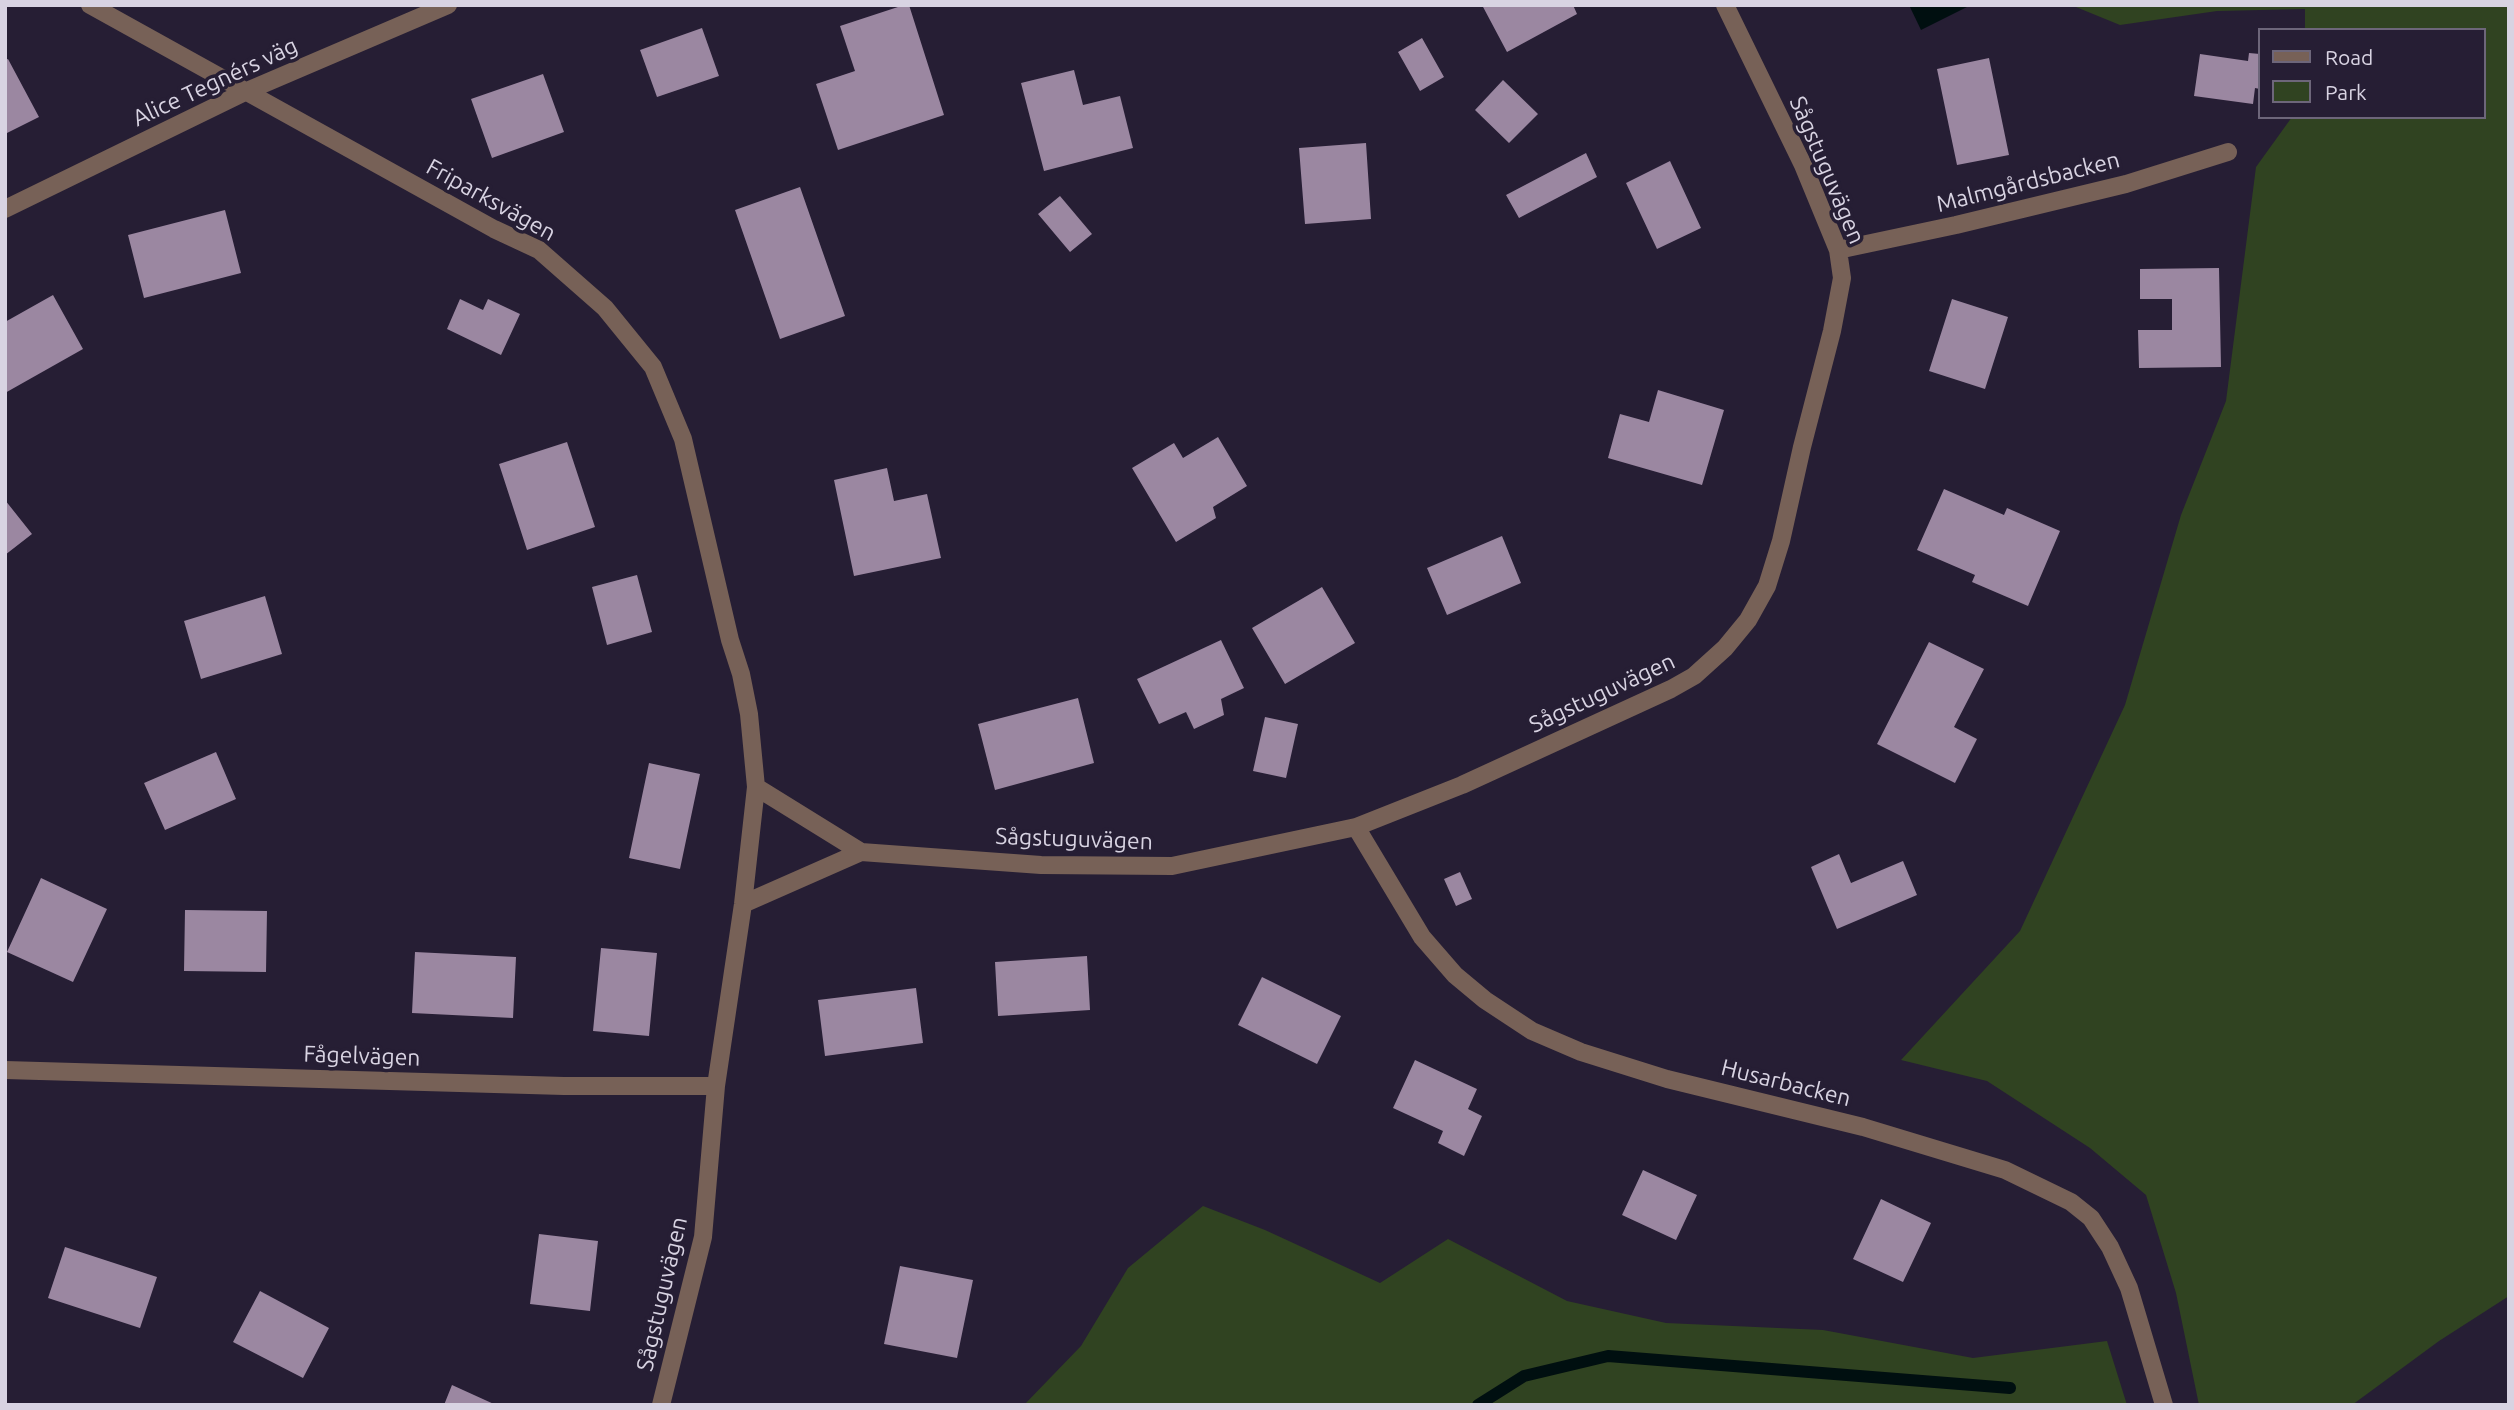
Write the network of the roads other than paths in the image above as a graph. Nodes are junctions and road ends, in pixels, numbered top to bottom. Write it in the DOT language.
graph roads {
  1 [pos="90,5"];
  2 [pos="448,5"];
  3 [pos="1725,5"];
  4 [pos="247,91"];
  5 [pos="2228,152"];
  6 [pos="5,209"];
  7 [pos="1838,250"];
  8 [pos="756,787"];
  9 [pos="1356,827"];
  10 [pos="861,852"];
  11 [pos="743,904"];
  12 [pos="5,1070"];
  13 [pos="716,1086"];
  14 [pos="661,1405"];
  15 [pos="2164,1405"];
  1 -- 4 [label="street, Friparksvägen"];
  2 -- 4 [label="street, Alice Tegnérs väg"];
  3 -- 7 [label="street, Sågstuguvägen"];
  4 -- 6 [label="street, Alice Tegnérs väg"];
  4 -- 8 [label="street, Friparksvägen"];
  5 -- 7 [label="street, Malmgårdsbacken"];
  7 -- 9 [label="street, Sågstuguvägen"];
  8 -- 10 [label="street, Sågstuguvägen"];
  8 -- 11 [label="street, Friparksvägen"];
  9 -- 10 [label="street, Sågstuguvägen"];
  9 -- 15 [label="street, Husarbacken"];
  10 -- 11 [label="street, Sågstuguvägen"];
  11 -- 13 [label="street, Sågstuguvägen"];
  12 -- 13 [label="street, Fågelvägen"];
  13 -- 14 [label="street, Sågstuguvägen"];
}
